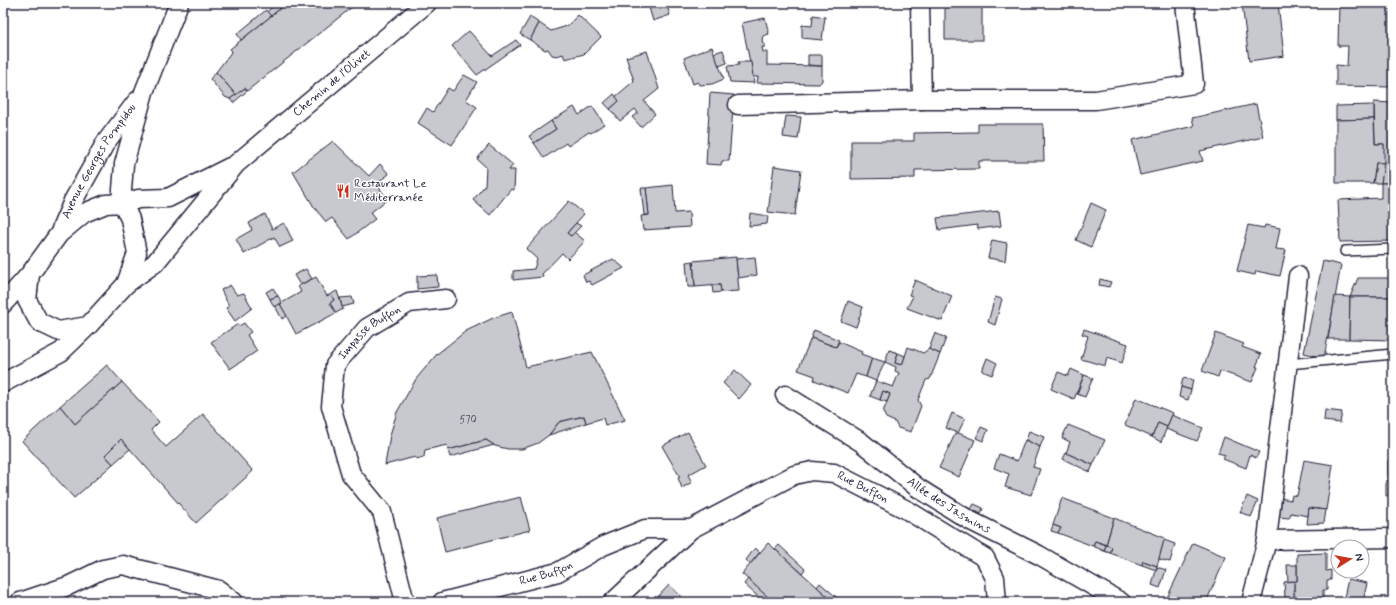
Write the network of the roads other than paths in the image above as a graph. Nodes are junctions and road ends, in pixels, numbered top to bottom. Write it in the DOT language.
graph roads {
  1 [pos="179,3"];
  2 [pos="427,3"];
  3 [pos="920,3"];
  4 [pos="1185,3"];
  5 [pos="144,92"];
  6 [pos="922,100"];
  7 [pos="738,105"];
  8 [pos="236,164"];
  9 [pos="122,204"];
  10 [pos="59,234"];
  11 [pos="1393,249"];
  12 [pos="1345,251"];
  13 [pos="30,274"];
  14 [pos="1298,276"];
  15 [pos="126,284"];
  16 [pos="446,299"];
  17 [pos="3,304"];
  18 [pos="88,326"];
  19 [pos="1393,354"];
  20 [pos="1288,364"];
  21 [pos="3,383"];
  22 [pos="786,395"];
  23 [pos="691,529"];
  24 [pos="1393,538"];
  25 [pos="1267,540"];
  26 [pos="20,602"];
  27 [pos="234,602"];
  28 [pos="405,602"];
  29 [pos="442,602"];
  30 [pos="613,602"];
  31 [pos="997,602"];
  32 [pos="1121,602"];
  33 [pos="1251,602"];
  1 -- 5 [label="street, Avenue Georges Pompidou"];
  2 -- 8 [label="street, Chemin de l'Olivet"];
  3 -- 6 [label="street"];
  4 -- 6 [label="street"];
  5 -- 9 [label="street, Avenue Georges Pompidou"];
  5 -- 10 [label="street, Avenue Georges Pompidou"];
  6 -- 7 [label="street"];
  8 -- 9 [label="street, Chemin de l'Olivet"];
  8 -- 15 [label="street, Chemin de l'Olivet"];
  9 -- 10 [label="street"];
  9 -- 15 [label="street"];
  10 -- 13 [label="street"];
  11 -- 12 [label="lane"];
  13 -- 17 [label="street"];
  13 -- 18 [label="street"];
  14 -- 20 [label="street"];
  15 -- 18 [label="street"];
  16 -- 28 [label="street, Impasse Buffon"];
  18 -- 21 [label="street"];
  19 -- 20 [label="lane"];
  20 -- 25 [label="street"];
  22 -- 32 [label="street, Allée des Jasmins"];
  23 -- 29 [label="street, Rue Buffon"];
  23 -- 30 [label="street, Rue Buffon"];
  23 -- 31 [label="street, Rue Buffon"];
  24 -- 25 [label="street"];
  25 -- 33 [label="street"];
  26 -- 27 [label="street"];
}
